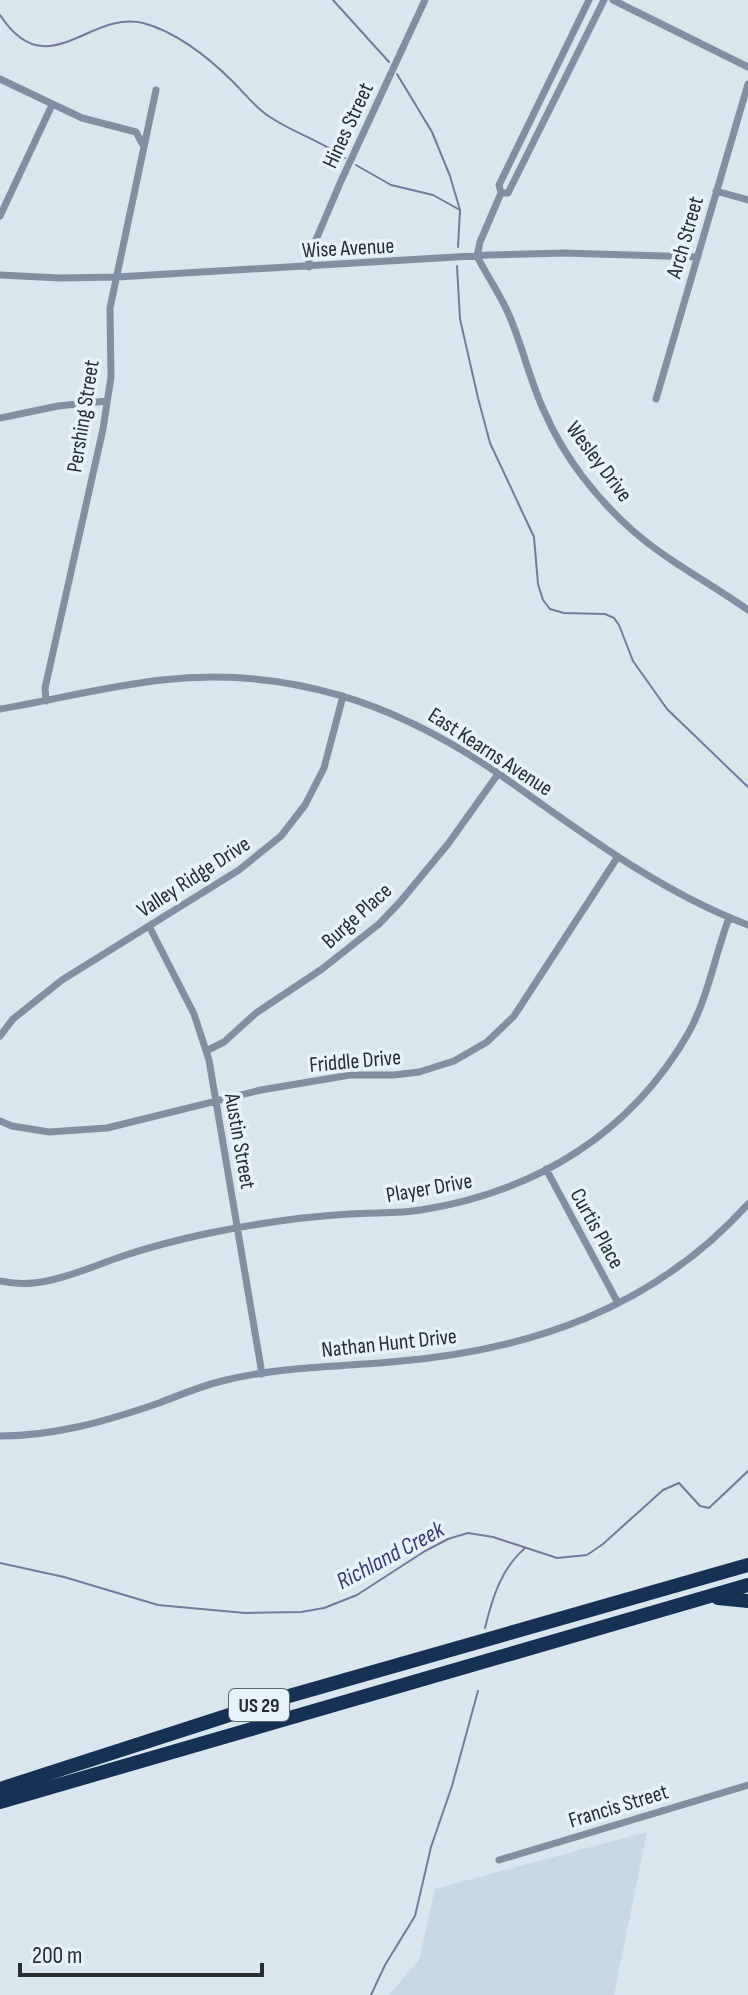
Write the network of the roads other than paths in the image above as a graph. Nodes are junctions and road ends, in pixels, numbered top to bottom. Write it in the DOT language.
graph roads {
  1 [pos="425,0"];
  2 [pos="589,0"];
  3 [pos="604,0"];
  4 [pos="613,0"];
  5 [pos="748,67"];
  6 [pos="0,79"];
  7 [pos="748,84"];
  8 [pos="156,90"];
  9 [pos="52,105"];
  10 [pos="143,146"];
  11 [pos="716,191"];
  12 [pos="501,193"];
  13 [pos="748,200"];
  14 [pos="0,216"];
  15 [pos="477,256"];
  16 [pos="698,257"];
  17 [pos="309,267"];
  18 [pos="0,275"];
  19 [pos="117,277"];
  20 [pos="656,399"];
  21 [pos="107,401"];
  22 [pos="0,418"];
  23 [pos="748,610"];
  24 [pos="343,696"];
  25 [pos="46,701"];
  26 [pos="0,709"];
  27 [pos="498,774"];
  28 [pos="617,858"];
  29 [pos="729,918"];
  30 [pos="748,925"];
  31 [pos="149,926"];
  32 [pos="0,1036"];
  33 [pos="206,1051"];
  34 [pos="216,1102"];
  35 [pos="0,1121"];
  36 [pos="546,1169"];
  37 [pos="748,1204"];
  38 [pos="238,1227"];
  39 [pos="0,1281"];
  40 [pos="618,1303"];
  41 [pos="262,1374"];
  42 [pos="0,1436"];
  43 [pos="748,1565"];
  44 [pos="748,1585"];
  45 [pos="701,1597"];
  46 [pos="748,1601"];
  47 [pos="748,1785"];
  48 [pos="0,1789"];
  49 [pos="0,1802"];
  50 [pos="499,1860"];
  1 -- 17 [label="street, Hines Street"];
  2 -- 12 [label="street"];
  3 -- 12 [label="street"];
  4 -- 5 [label="street"];
  6 -- 9 [label="street"];
  7 -- 11 [label="street, Arch Street"];
  8 -- 10 [label="street, Pershing Street"];
  9 -- 10 [label="street"];
  9 -- 14 [label="street"];
  10 -- 19 [label="street, Pershing Street"];
  11 -- 13 [label="street"];
  11 -- 16 [label="street, Arch Street"];
  12 -- 15 [label="street"];
  15 -- 16 [label="street, Wise Avenue"];
  15 -- 17 [label="street, Wise Avenue"];
  15 -- 23 [label="street, Wesley Drive"];
  16 -- 20 [label="street, Arch Street"];
  17 -- 19 [label="street, Wise Avenue"];
  18 -- 19 [label="street, Wise Avenue"];
  19 -- 21 [label="street, Pershing Street"];
  21 -- 22 [label="street"];
  21 -- 25 [label="street, Pershing Street"];
  24 -- 25 [label="street, East Kearns Avenue"];
  24 -- 27 [label="street, East Kearns Avenue"];
  24 -- 31 [label="street, Valley Ridge Drive"];
  25 -- 26 [label="street, East Kearns Avenue"];
  27 -- 28 [label="street, East Kearns Avenue"];
  27 -- 33 [label="street, Burge Place"];
  28 -- 29 [label="street, East Kearns Avenue"];
  28 -- 34 [label="street, Friddle Drive"];
  29 -- 30 [label="street, East Kearns Avenue"];
  29 -- 36 [label="street, Player Drive"];
  31 -- 32 [label="street, Valley Ridge Drive"];
  31 -- 33 [label="street, Austin Street"];
  33 -- 34 [label="street, Austin Street"];
  34 -- 35 [label="street, Friddle Drive"];
  34 -- 38 [label="street, Austin Street"];
  36 -- 38 [label="street, Player Drive"];
  36 -- 40 [label="street, Curtis Place"];
  37 -- 40 [label="street, Nathan Hunt Drive"];
  38 -- 39 [label="street, Player Drive"];
  38 -- 41 [label="street, Austin Street"];
  40 -- 41 [label="street, Nathan Hunt Drive"];
  41 -- 42 [label="street, Nathan Hunt Drive"];
  43 -- 48 [label="highway, US 29"];
  44 -- 45 [label="highway, US 29"];
  45 -- 46 [label="highway"];
  45 -- 49 [label="highway, US 29"];
  47 -- 50 [label="street, Francis Street"];
}
